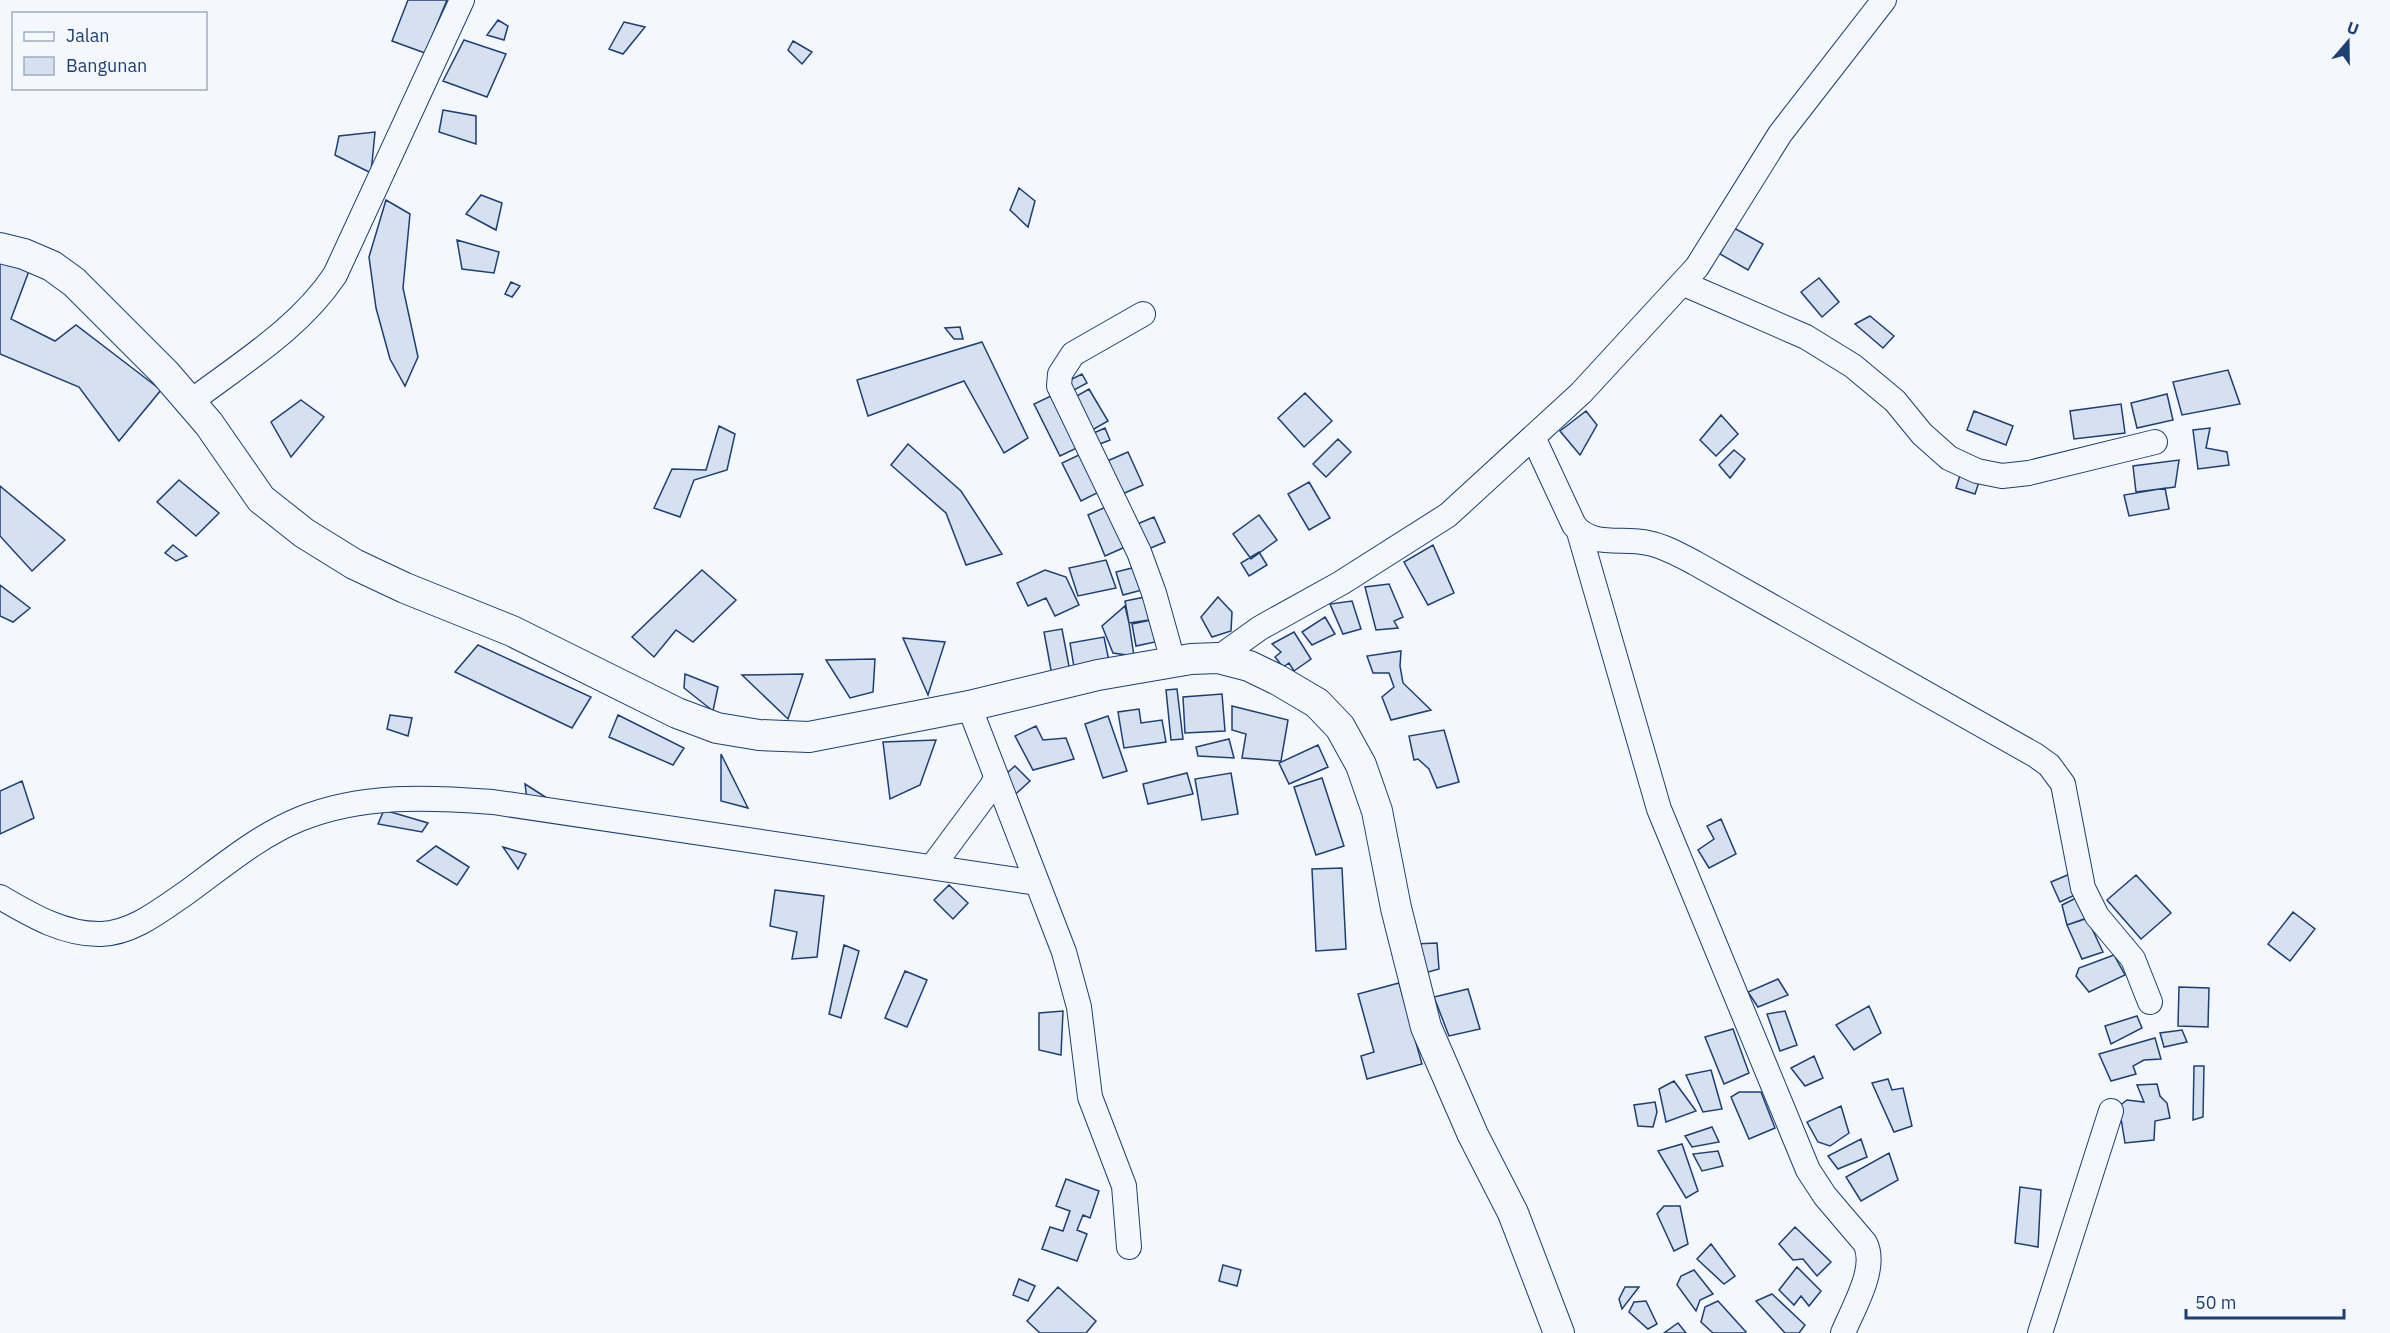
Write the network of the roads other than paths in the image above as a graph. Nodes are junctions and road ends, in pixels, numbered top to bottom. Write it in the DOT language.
graph roads {
  1 [pos="462,0"];
  2 [pos="1884,0"];
  3 [pos="0,248"];
  4 [pos="1682,282"];
  5 [pos="1143,314"];
  6 [pos="189,403"];
  7 [pos="1533,437"];
  8 [pos="2155,442"];
  9 [pos="1579,532"];
  10 [pos="1218,658"];
  11 [pos="1173,661"];
  12 [pos="969,706"];
  13 [pos="996,777"];
  14 [pos="932,867"];
  15 [pos="1037,883"];
  16 [pos="0,897"];
  17 [pos="2150,1002"];
  18 [pos="2111,1111"];
  19 [pos="1129,1247"];
  20 [pos="1559,1333"];
  21 [pos="1843,1333"];
  22 [pos="2040,1333"];
  1 -- 6 [label="street"];
  2 -- 4 [label="street"];
  3 -- 6 [label="main road"];
  4 -- 7 [label="street"];
  4 -- 8 [label="street"];
  5 -- 11 [label="street"];
  6 -- 12 [label="main road"];
  7 -- 9 [label="street"];
  7 -- 10 [label="street"];
  9 -- 17 [label="street"];
  9 -- 21 [label="street"];
  10 -- 11 [label="main road"];
  10 -- 20 [label="main road"];
  11 -- 12 [label="main road"];
  12 -- 13 [label="street"];
  13 -- 14 [label="street"];
  13 -- 15 [label="street"];
  14 -- 15 [label="street"];
  14 -- 16 [label="street"];
  15 -- 19 [label="street"];
  18 -- 22 [label="street"];
}
